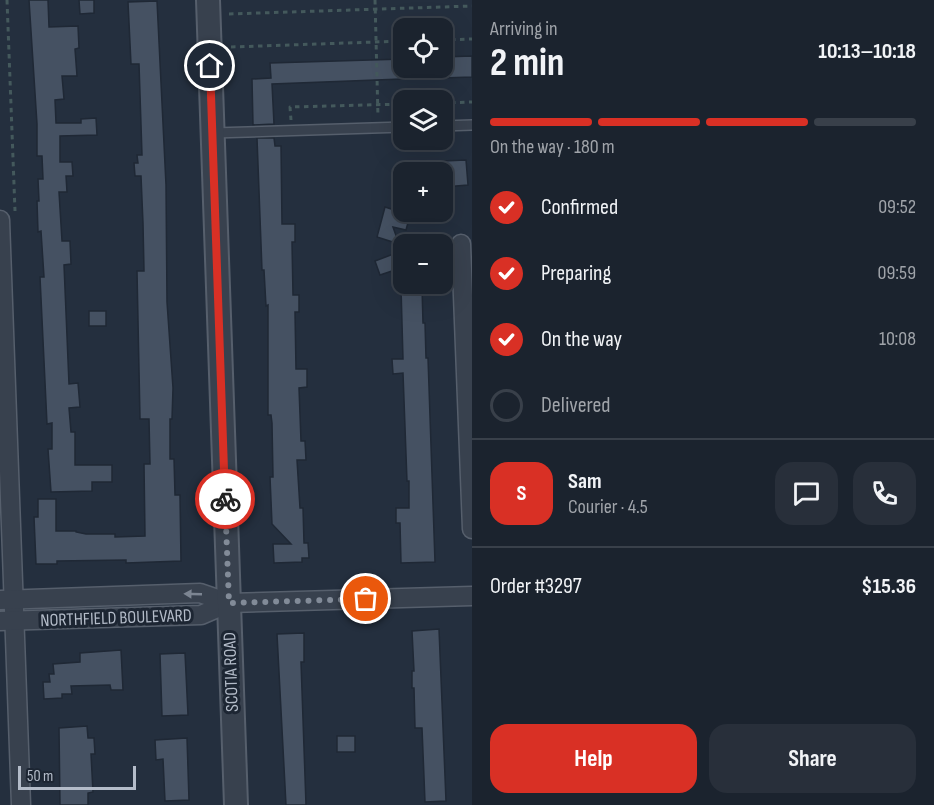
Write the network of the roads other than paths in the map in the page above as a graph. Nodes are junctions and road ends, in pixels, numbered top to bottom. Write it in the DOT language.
graph roads {
  1 [pos="208,0"];
  2 [pos="472,125"];
  3 [pos="453,126"];
  4 [pos="393,127"];
  5 [pos="213,133"];
  6 [pos="0,220"];
  7 [pos="461,244"];
  8 [pos="472,529"];
  9 [pos="472,596"];
  10 [pos="7,600"];
  11 [pos="229,603"];
  12 [pos="7,621"];
  13 [pos="21,805"];
  14 [pos="236,805"];
  1 -- 5 [label="street, SCOTIA ROAD"];
  2 -- 3 [label="lane"];
  4 -- 5 [label="lane"];
  5 -- 11 [label="street, SCOTIA ROAD"];
  6 -- 10 [label="street"];
  7 -- 8 [label="street"];
  9 -- 11 [label="street, NORTHFIELD BOULEVARD"];
  11 -- 10 [label="street, NORTHFIELD BOULEVARD, one-way"];
  10 -- 12 [label="street"];
  11 -- 12 [label="street, NORTHFIELD BOULEVARD"];
  11 -- 14 [label="street, SCOTIA ROAD"];
  12 -- 13 [label="street"];
}
